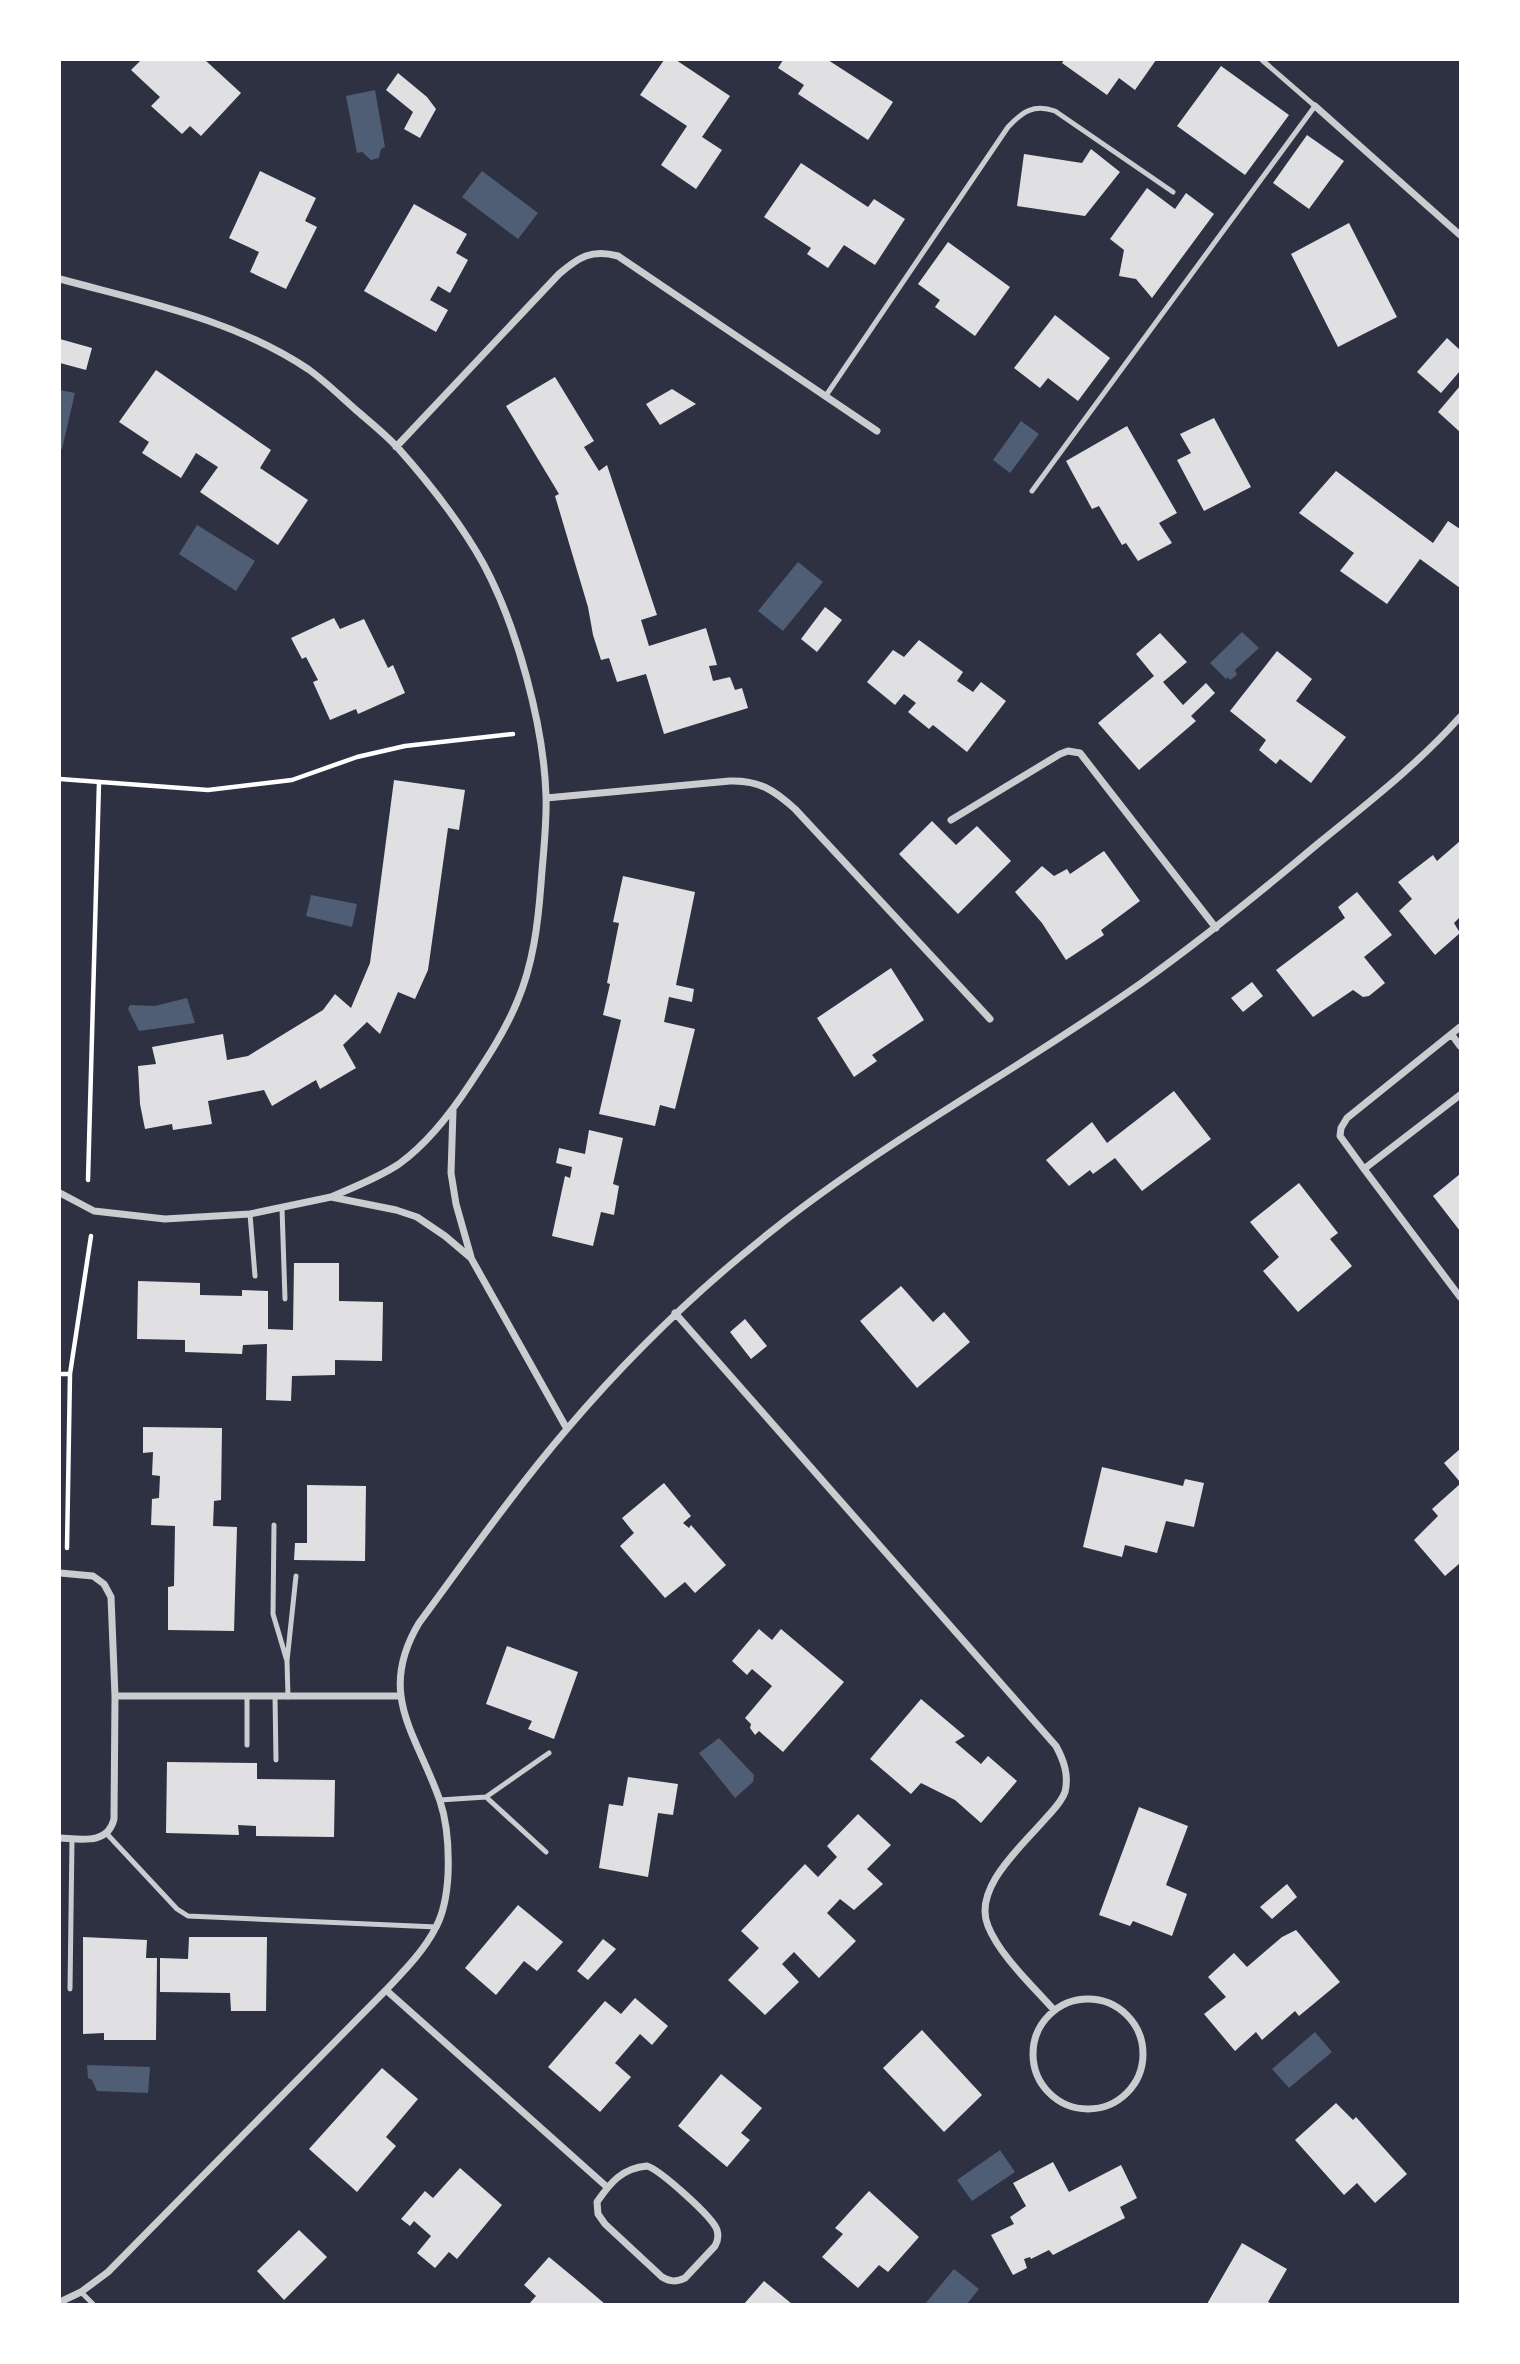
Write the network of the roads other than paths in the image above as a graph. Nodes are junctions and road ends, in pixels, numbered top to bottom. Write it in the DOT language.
graph roads {
  1 [pos="1262,60"];
  2 [pos="1315,106"];
  3 [pos="1173,192"];
  4 [pos="1461,235"];
  5 [pos="60,279"];
  6 [pos="825,397"];
  7 [pos="877,431"];
  8 [pos="396,447"];
  9 [pos="1032,491"];
  10 [pos="1461,717"];
  11 [pos="546,798"];
  12 [pos="951,820"];
  13 [pos="1216,928"];
  14 [pos="990,1019"];
  15 [pos="1461,1027"];
  16 [pos="1452,1035"];
  17 [pos="1461,1045"];
  18 [pos="1461,1095"];
  19 [pos="453,1110"];
  20 [pos="1364,1169"];
  21 [pos="60,1193"];
  22 [pos="331,1197"];
  23 [pos="282,1208"];
  24 [pos="250,1214"];
  25 [pos="471,1258"];
  26 [pos="255,1276"];
  27 [pos="1461,1297"];
  28 [pos="285,1299"];
  29 [pos="676,1313"];
  30 [pos="567,1429"];
  31 [pos="274,1525"];
  32 [pos="63,1572"];
  33 [pos="296,1576"];
  34 [pos="287,1661"];
  35 [pos="115,1696"];
  36 [pos="275,1696"];
  37 [pos="401,1696"];
  38 [pos="247,1697"];
  39 [pos="288,1697"];
  40 [pos="247,1745"];
  41 [pos="549,1754"];
  42 [pos="276,1760"];
  43 [pos="486,1797"];
  44 [pos="440,1800"];
  45 [pos="107,1834"];
  46 [pos="60,1838"];
  47 [pos="72,1839"];
  48 [pos="546,1852"];
  49 [pos="437,1927"];
  50 [pos="70,1989"];
  51 [pos="386,1990"];
  52 [pos="1054,2010"];
  53 [pos="607,2187"];
  54 [pos="81,2292"];
  55 [pos="60,2302"];
  56 [pos="93,2305"];
  1 -- 2 [label="lane"];
  2 -- 4 [label="street"];
  2 -- 9 [label="lane"];
  3 -- 6 [label="lane"];
  5 -- 8 [label="street"];
  6 -- 7 [label="street"];
  6 -- 8 [label="street"];
  8 -- 11 [label="street"];
  10 -- 13 [label="street"];
  11 -- 14 [label="street"];
  11 -- 19 [label="street"];
  12 -- 13 [label="street"];
  13 -- 29 [label="street"];
  15 -- 16 [label="street"];
  16 -- 17 [label="street"];
  16 -- 20 [label="street"];
  18 -- 20 [label="street"];
  19 -- 22 [label="street"];
  19 -- 25 [label="street"];
  20 -- 27 [label="street"];
  21 -- 24 [label="street"];
  22 -- 23 [label="street"];
  22 -- 25 [label="street"];
  23 -- 24 [label="street"];
  23 -- 28 [label="lane"];
  24 -- 26 [label="lane"];
  25 -- 30 [label="street"];
  29 -- 30 [label="street"];
  29 -- 52 [label="street"];
  30 -- 37 [label="street"];
  31 -- 34 [label="lane"];
  32 -- 35 [label="street"];
  33 -- 34 [label="lane"];
  34 -- 39 [label="lane"];
  35 -- 38 [label="street"];
  35 -- 45 [label="street"];
  36 -- 38 [label="street"];
  36 -- 39 [label="street"];
  36 -- 42 [label="lane"];
  37 -- 39 [label="street"];
  37 -- 44 [label="street"];
  38 -- 40 [label="lane"];
  41 -- 43 [label="lane"];
  43 -- 44 [label="lane"];
  43 -- 48 [label="lane"];
  44 -- 49 [label="street"];
  45 -- 47 [label="street"];
  45 -- 49 [label="lane"];
  46 -- 47 [label="street"];
  47 -- 50 [label="lane"];
  49 -- 51 [label="street"];
  51 -- 53 [label="street"];
  51 -- 54 [label="street"];
  52 -- 52 [label="street"];
  53 -- 53 [label="street"];
  54 -- 55 [label="street"];
  54 -- 56 [label="lane"];
}
